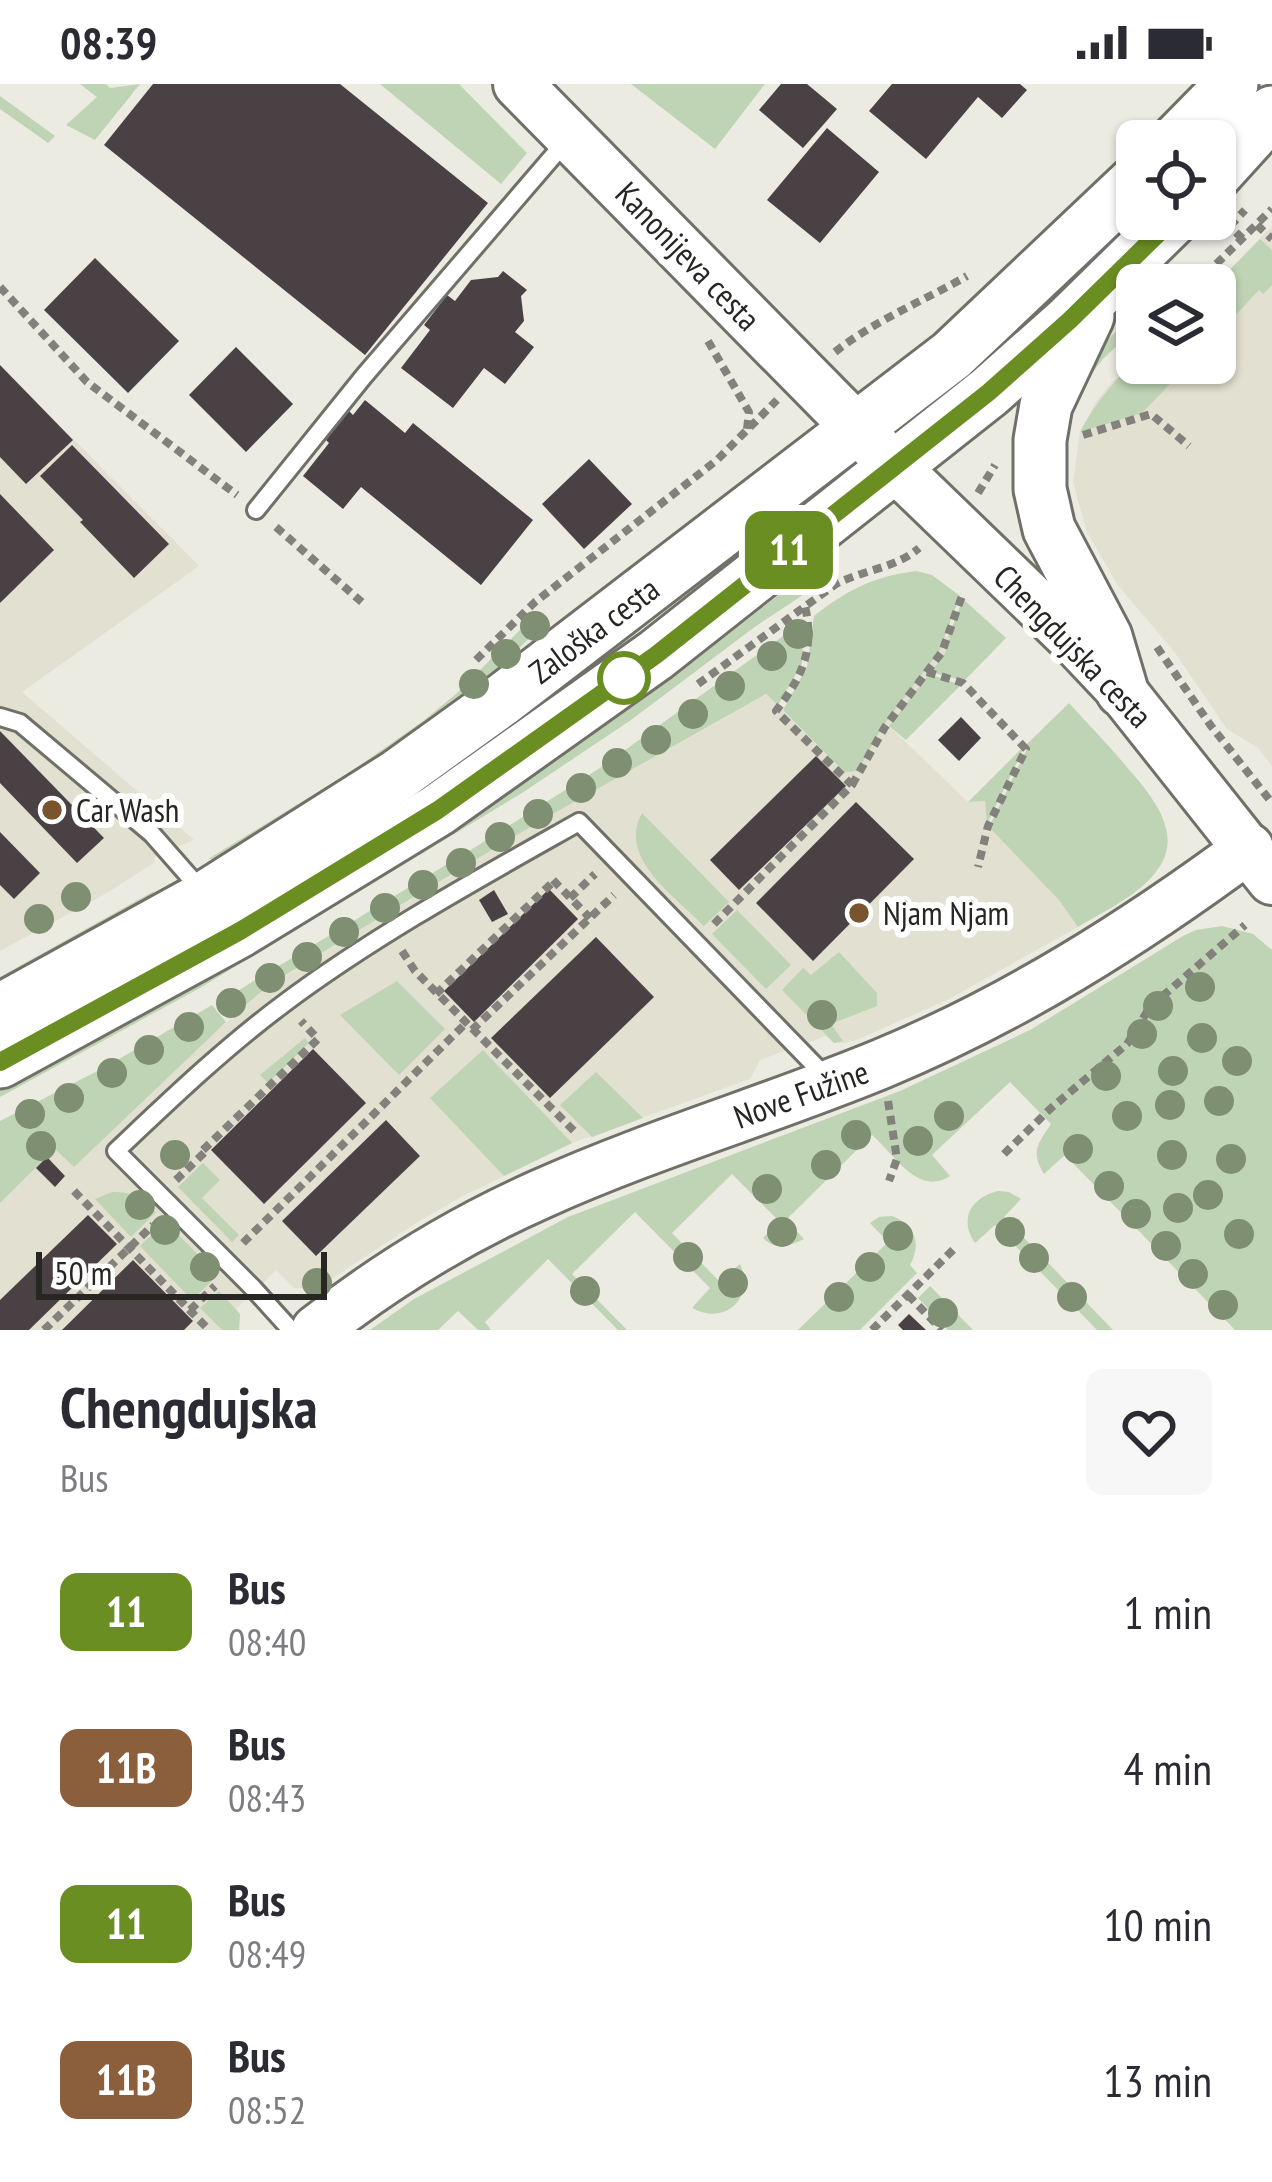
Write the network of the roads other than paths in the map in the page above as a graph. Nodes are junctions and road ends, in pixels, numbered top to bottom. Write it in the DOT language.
graph roads {
  1 [pos="518,84"];
  2 [pos="1232,84"];
  3 [pos="1272,112"];
  4 [pos="1197,120"];
  5 [pos="571,136"];
  6 [pos="1236,172"];
  7 [pos="1116,200"];
  8 [pos="1152,240"];
  9 [pos="1100,291"];
  10 [pos="856,428"];
  11 [pos="895,467"];
  12 [pos="256,509"];
  13 [pos="1122,691"];
  14 [pos="0,717"];
  15 [pos="1260,855"];
  16 [pos="207,896"];
  17 [pos="0,1010"];
  18 [pos="0,1062"];
  19 [pos="832,1083"];
  20 [pos="291,1330"];
  21 [pos="316,1330"];
  1 -- 5 [label="street, Kanonijeva cesta"];
  2 -- 4 [label="main road"];
  3 -- 6 [label="main road"];
  5 -- 10 [label="street, Kanonijeva cesta"];
  5 -- 12 [label="lane"];
  7 -- 10 [label="main road, Zaloška cesta"];
  8 -- 9 [label="main road, Zaloška cesta"];
  9 -- 11 [label="main road, Zaloška cesta"];
  9 -- 13 [label="main road"];
  10 -- 11 [label="street, Chengdujska cesta"];
  10 -- 16 [label="main road, Zaloška cesta"];
  11 -- 13 [label="street, Chengdujska cesta"];
  11 -- 18 [label="main road, Zaloška cesta"];
  13 -- 15 [label="street, Chengdujska cesta"];
  14 -- 16 [label="lane"];
  15 -- 19 [label="street, Nove Fužine"];
  16 -- 17 [label="main road, Zaloška cesta"];
  19 -- 20 [label="lane"];
  19 -- 21 [label="street, Nove Fužine"];
}
